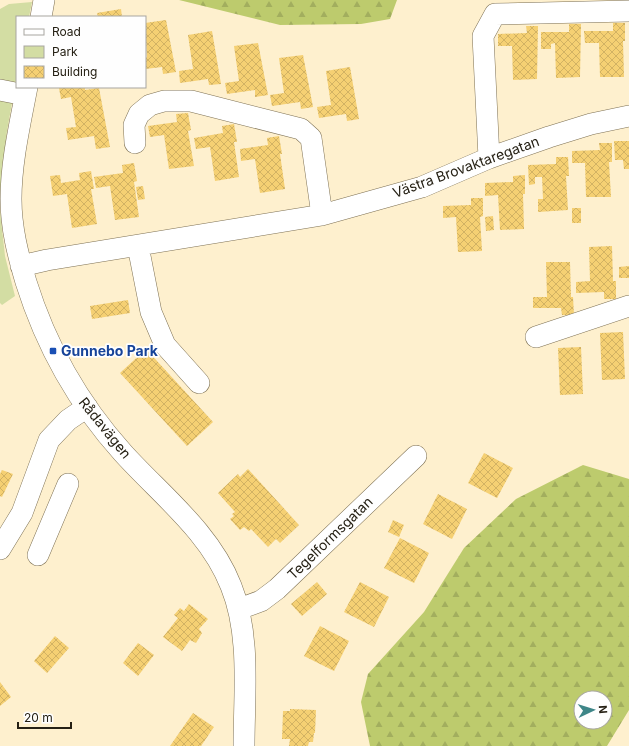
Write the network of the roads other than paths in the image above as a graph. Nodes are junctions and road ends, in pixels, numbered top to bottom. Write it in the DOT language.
graph roads {
  1 [pos="44,0"];
  2 [pos="629,11"];
  3 [pos="41,16"];
  4 [pos="0,90"];
  5 [pos="26,91"];
  6 [pos="629,116"];
  7 [pos="135,143"];
  8 [pos="489,158"];
  9 [pos="322,215"];
  10 [pos="138,246"];
  11 [pos="21,266"];
  12 [pos="629,306"];
  13 [pos="536,337"];
  14 [pos="199,383"];
  15 [pos="87,407"];
  16 [pos="416,456"];
  17 [pos="68,484"];
  18 [pos="27,502"];
  19 [pos="55,514"];
  20 [pos="0,549"];
  21 [pos="38,555"];
  22 [pos="239,610"];
  23 [pos="244,746"];
  1 -- 3 [label="street"];
  2 -- 8 [label="street"];
  4 -- 5 [label="street"];
  5 -- 11 [label="street, Rådavägen"];
  6 -- 8 [label="street, Västra Brovaktaregatan"];
  7 -- 9 [label="street"];
  8 -- 9 [label="street, Västra Brovaktaregatan"];
  9 -- 10 [label="street, Västra Brovaktaregatan"];
  10 -- 11 [label="street, Västra Brovaktaregatan"];
  10 -- 14 [label="street"];
  11 -- 15 [label="street, Rådavägen"];
  12 -- 13 [label="street"];
  15 -- 18 [label="street"];
  15 -- 22 [label="street, Rådavägen"];
  16 -- 22 [label="street, Tegelformsgatan"];
  17 -- 19 [label="street"];
  18 -- 19 [label="street"];
  18 -- 20 [label="street"];
  19 -- 21 [label="street"];
  22 -- 23 [label="street, Rådavägen"];
}
